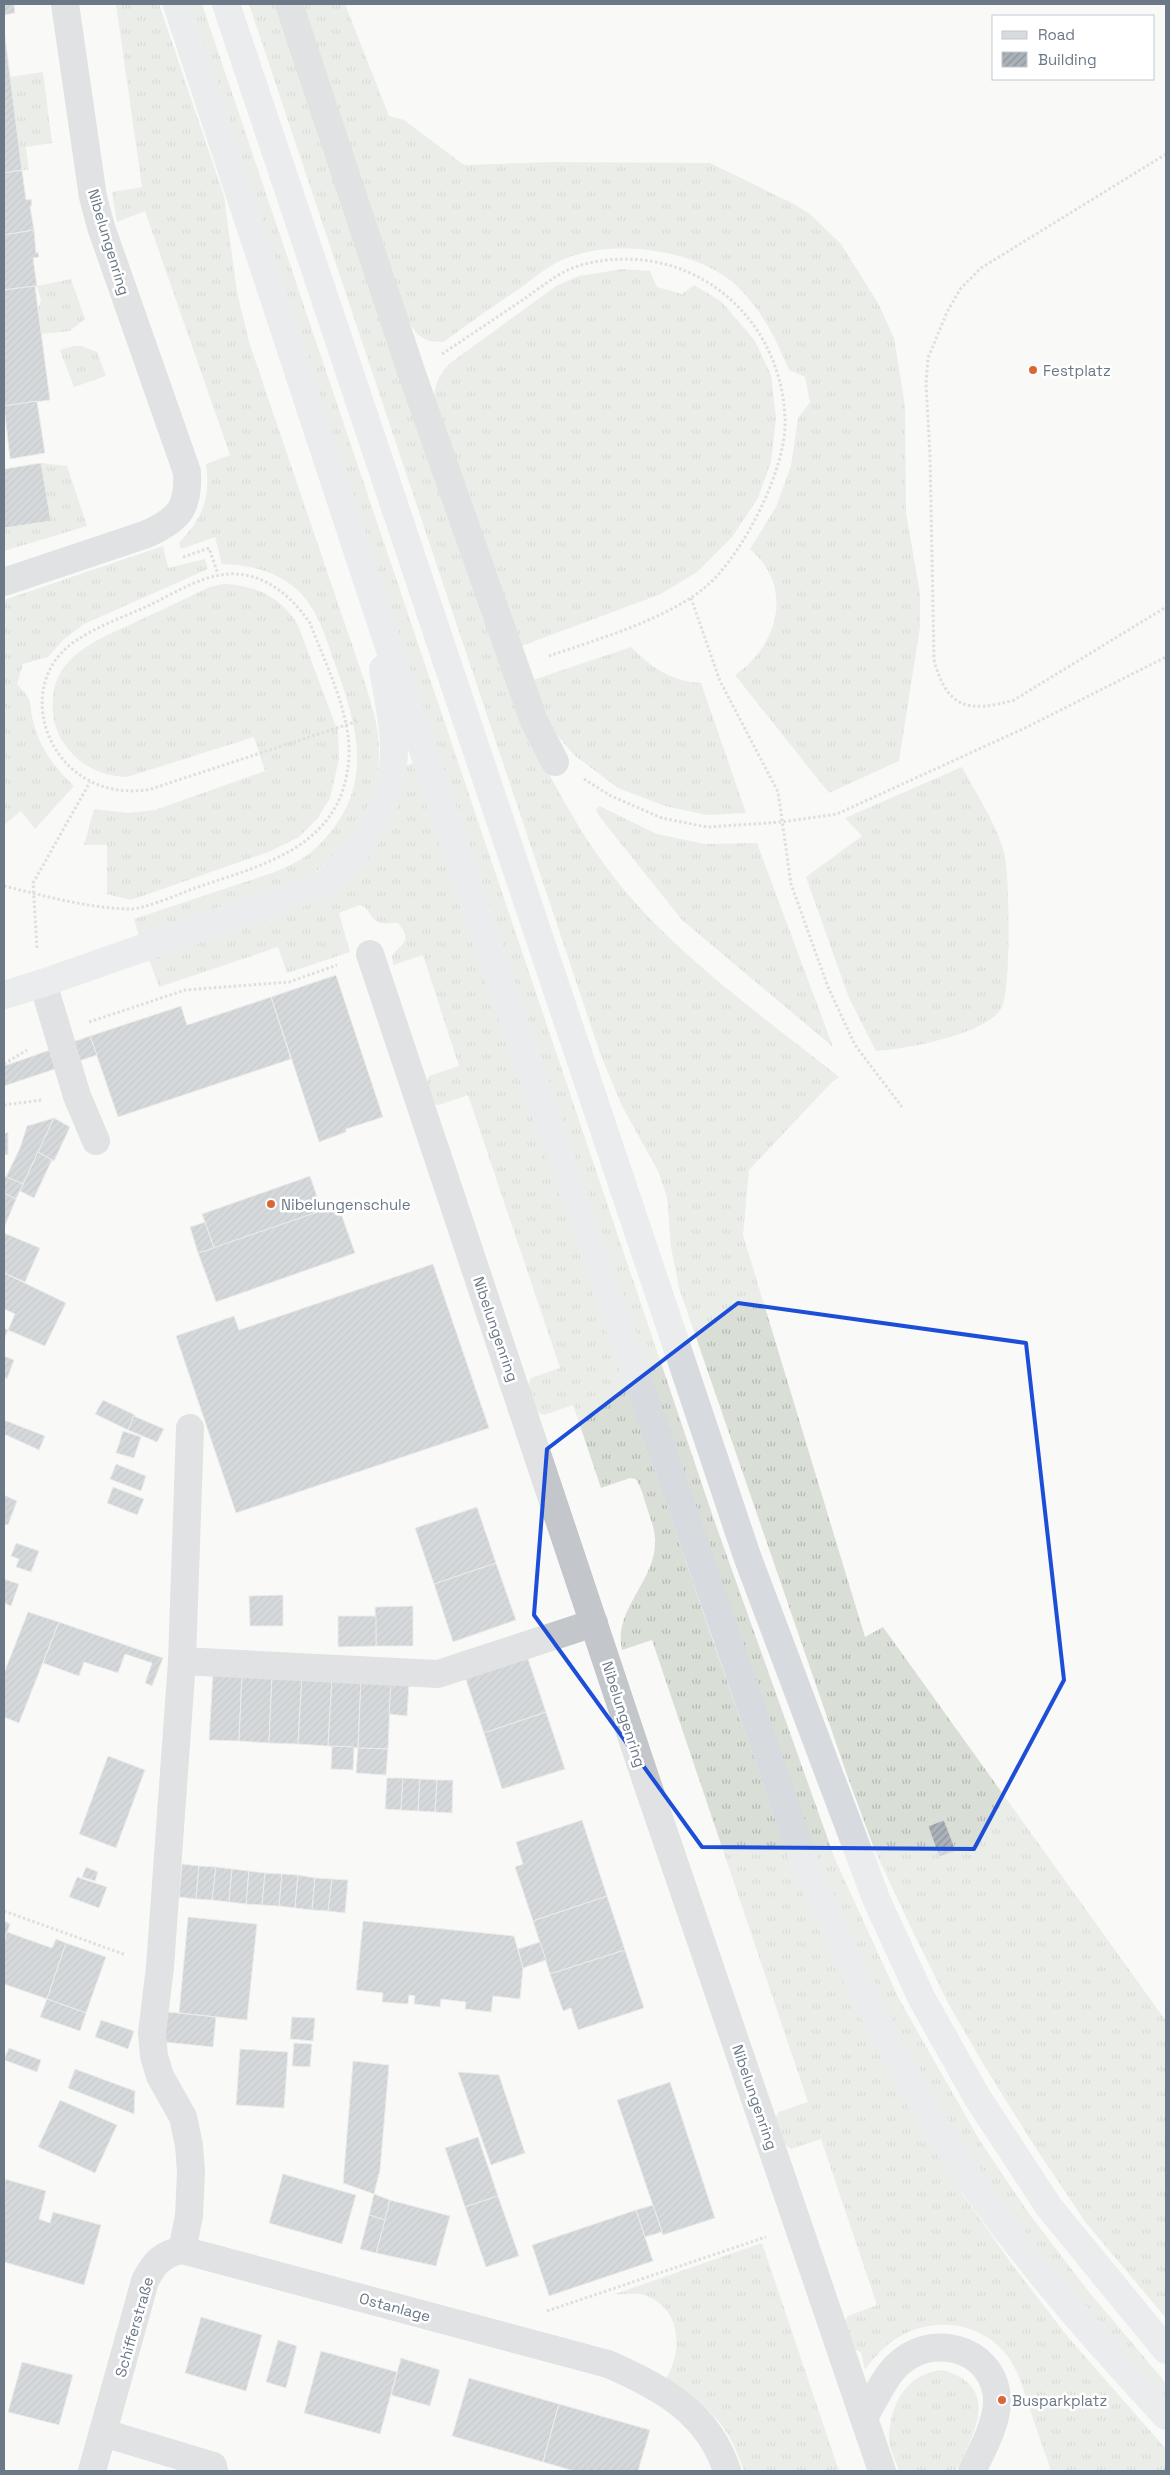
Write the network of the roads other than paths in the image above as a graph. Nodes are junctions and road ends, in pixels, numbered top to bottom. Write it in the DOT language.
graph roads {
  1 [pos="65,4"];
  2 [pos="177,4"];
  3 [pos="226,4"];
  4 [pos="289,4"];
  5 [pos="4,582"];
  6 [pos="375,603"];
  7 [pos="555,762"];
  8 [pos="370,954"];
  9 [pos="43,983"];
  10 [pos="4,995"];
  11 [pos="96,1141"];
  12 [pos="190,1428"];
  13 [pos="594,1624"];
  14 [pos="182,1661"];
  15 [pos="182,2250"];
  16 [pos="1166,2350"];
  17 [pos="1166,2416"];
  18 [pos="864,2417"];
  19 [pos="104,2433"];
  20 [pos="92,2471"];
  21 [pos="214,2471"];
  22 [pos="727,2471"];
  23 [pos="882,2471"];
  24 [pos="972,2471"];
  1 -- 5 [label="street, Nibelungenring"];
  2 -- 6 [label="main road"];
  3 -- 16 [label="main road"];
  4 -- 7 [label="street"];
  6 -- 9 [label="main road"];
  6 -- 17 [label="main road"];
  8 -- 13 [label="street, Nibelungenring"];
  9 -- 10 [label="main road"];
  9 -- 11 [label="street"];
  12 -- 14 [label="street"];
  13 -- 14 [label="street"];
  13 -- 18 [label="street, Nibelungenring"];
  14 -- 15 [label="street"];
  15 -- 19 [label="street, Schifferstraße"];
  15 -- 22 [label="street, Ostanlage"];
  18 -- 23 [label="street, Nibelungenring"];
  18 -- 24 [label="street"];
  19 -- 20 [label="street, Schifferstraße"];
  19 -- 21 [label="street"];
}
